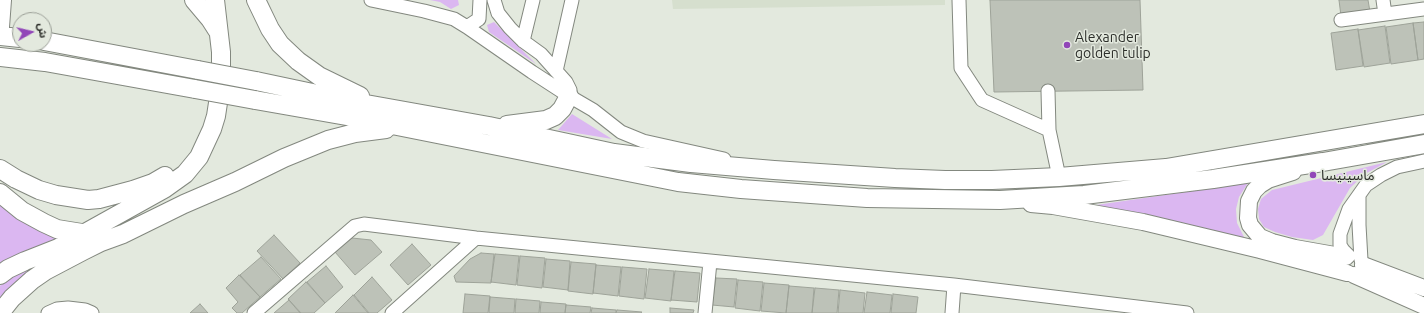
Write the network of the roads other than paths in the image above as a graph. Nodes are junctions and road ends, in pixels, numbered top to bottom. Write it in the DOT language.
graph roads {
  1 [pos="2,0"];
  2 [pos="194,0"];
  3 [pos="214,0"];
  4 [pos="256,0"];
  5 [pos="371,0"];
  6 [pos="480,0"];
  7 [pos="494,0"];
  8 [pos="533,0"];
  9 [pos="572,0"];
  10 [pos="959,0"];
  11 [pos="1383,0"];
  12 [pos="1424,9"];
  13 [pos="1385,14"];
  14 [pos="1341,20"];
  15 [pos="0,27"];
  16 [pos="467,27"];
  17 [pos="218,32"];
  18 [pos="0,36"];
  19 [pos="12,37"];
  20 [pos="523,41"];
  21 [pos="52,43"];
  22 [pos="0,57"];
  23 [pos="556,71"];
  24 [pos="1048,91"];
  25 [pos="569,96"];
  26 [pos="384,107"];
  27 [pos="1424,124"];
  28 [pos="489,126"];
  29 [pos="415,130"];
  30 [pos="1049,130"];
  31 [pos="206,141"];
  32 [pos="1424,144"];
  33 [pos="1424,161"];
  34 [pos="1323,162"];
  35 [pos="0,169"];
  36 [pos="774,170"];
  37 [pos="1059,177"];
  38 [pos="0,193"];
  39 [pos="1359,196"];
  40 [pos="1000,200"];
  41 [pos="83,234"];
  42 [pos="123,234"];
  43 [pos="476,238"];
  44 [pos="710,262"];
  45 [pos="1353,264"];
  46 [pos="0,276"];
  47 [pos="954,285"];
  48 [pos="1424,288"];
  49 [pos="1424,306"];
  50 [pos="0,313"];
  51 [pos="48,313"];
  52 [pos="92,313"];
  53 [pos="254,313"];
  54 [pos="392,313"];
  55 [pos="705,313"];
  56 [pos="952,313"];
  57 [pos="1187,313"];
  1 -- 15 [label="highway"];
  2 -- 17 [label="highway"];
  3 -- 17 [label="highway"];
  4 -- 26 [label="highway"];
  5 -- 16 [label="street"];
  6 -- 16 [label="street"];
  7 -- 20 [label="street"];
  8 -- 20 [label="street"];
  9 -- 23 [label="street"];
  10 -- 30 [label="street"];
  11 -- 13 [label="street"];
  12 -- 13 [label="street"];
  13 -- 14 [label="street"];
  16 -- 25 [label="street"];
  17 -- 31 [label="highway"];
  18 -- 19 [label="highway"];
  20 -- 23 [label="street"];
  21 -- 26 [label="highway, bridge"];
  22 -- 29 [label="highway, bridge"];
  23 -- 25 [label="street"];
  24 -- 30 [label="street"];
  25 -- 28 [label="highway"];
  25 -- 36 [label="street"];
  26 -- 28 [label="highway"];
  27 -- 37 [label="highway"];
  28 -- 36 [label="highway"];
  29 -- 40 [label="highway"];
  29 -- 42 [label="highway"];
  30 -- 37 [label="street"];
  31 -- 35 [label="highway"];
  31 -- 41 [label="highway"];
  32 -- 34 [label="highway"];
  33 -- 39 [label="street"];
  34 -- 40 [label="highway"];
  34 -- 45 [label="main road"];
  36 -- 37 [label="highway"];
  38 -- 41 [label="highway"];
  39 -- 45 [label="street"];
  39 -- 45 [label="street"];
  40 -- 45 [label="main road"];
  41 -- 42 [label="highway"];
  41 -- 46 [label="highway"];
  42 -- 50 [label="highway"];
  43 -- 44 [label="street"];
  43 -- 53 [label="street"];
  43 -- 54 [label="street"];
  44 -- 47 [label="street"];
  44 -- 55 [label="street"];
  45 -- 48 [label="main road"];
  45 -- 49 [label="main road"];
  47 -- 56 [label="street"];
  47 -- 57 [label="street"];
  51 -- 52 [label="street"];
}
